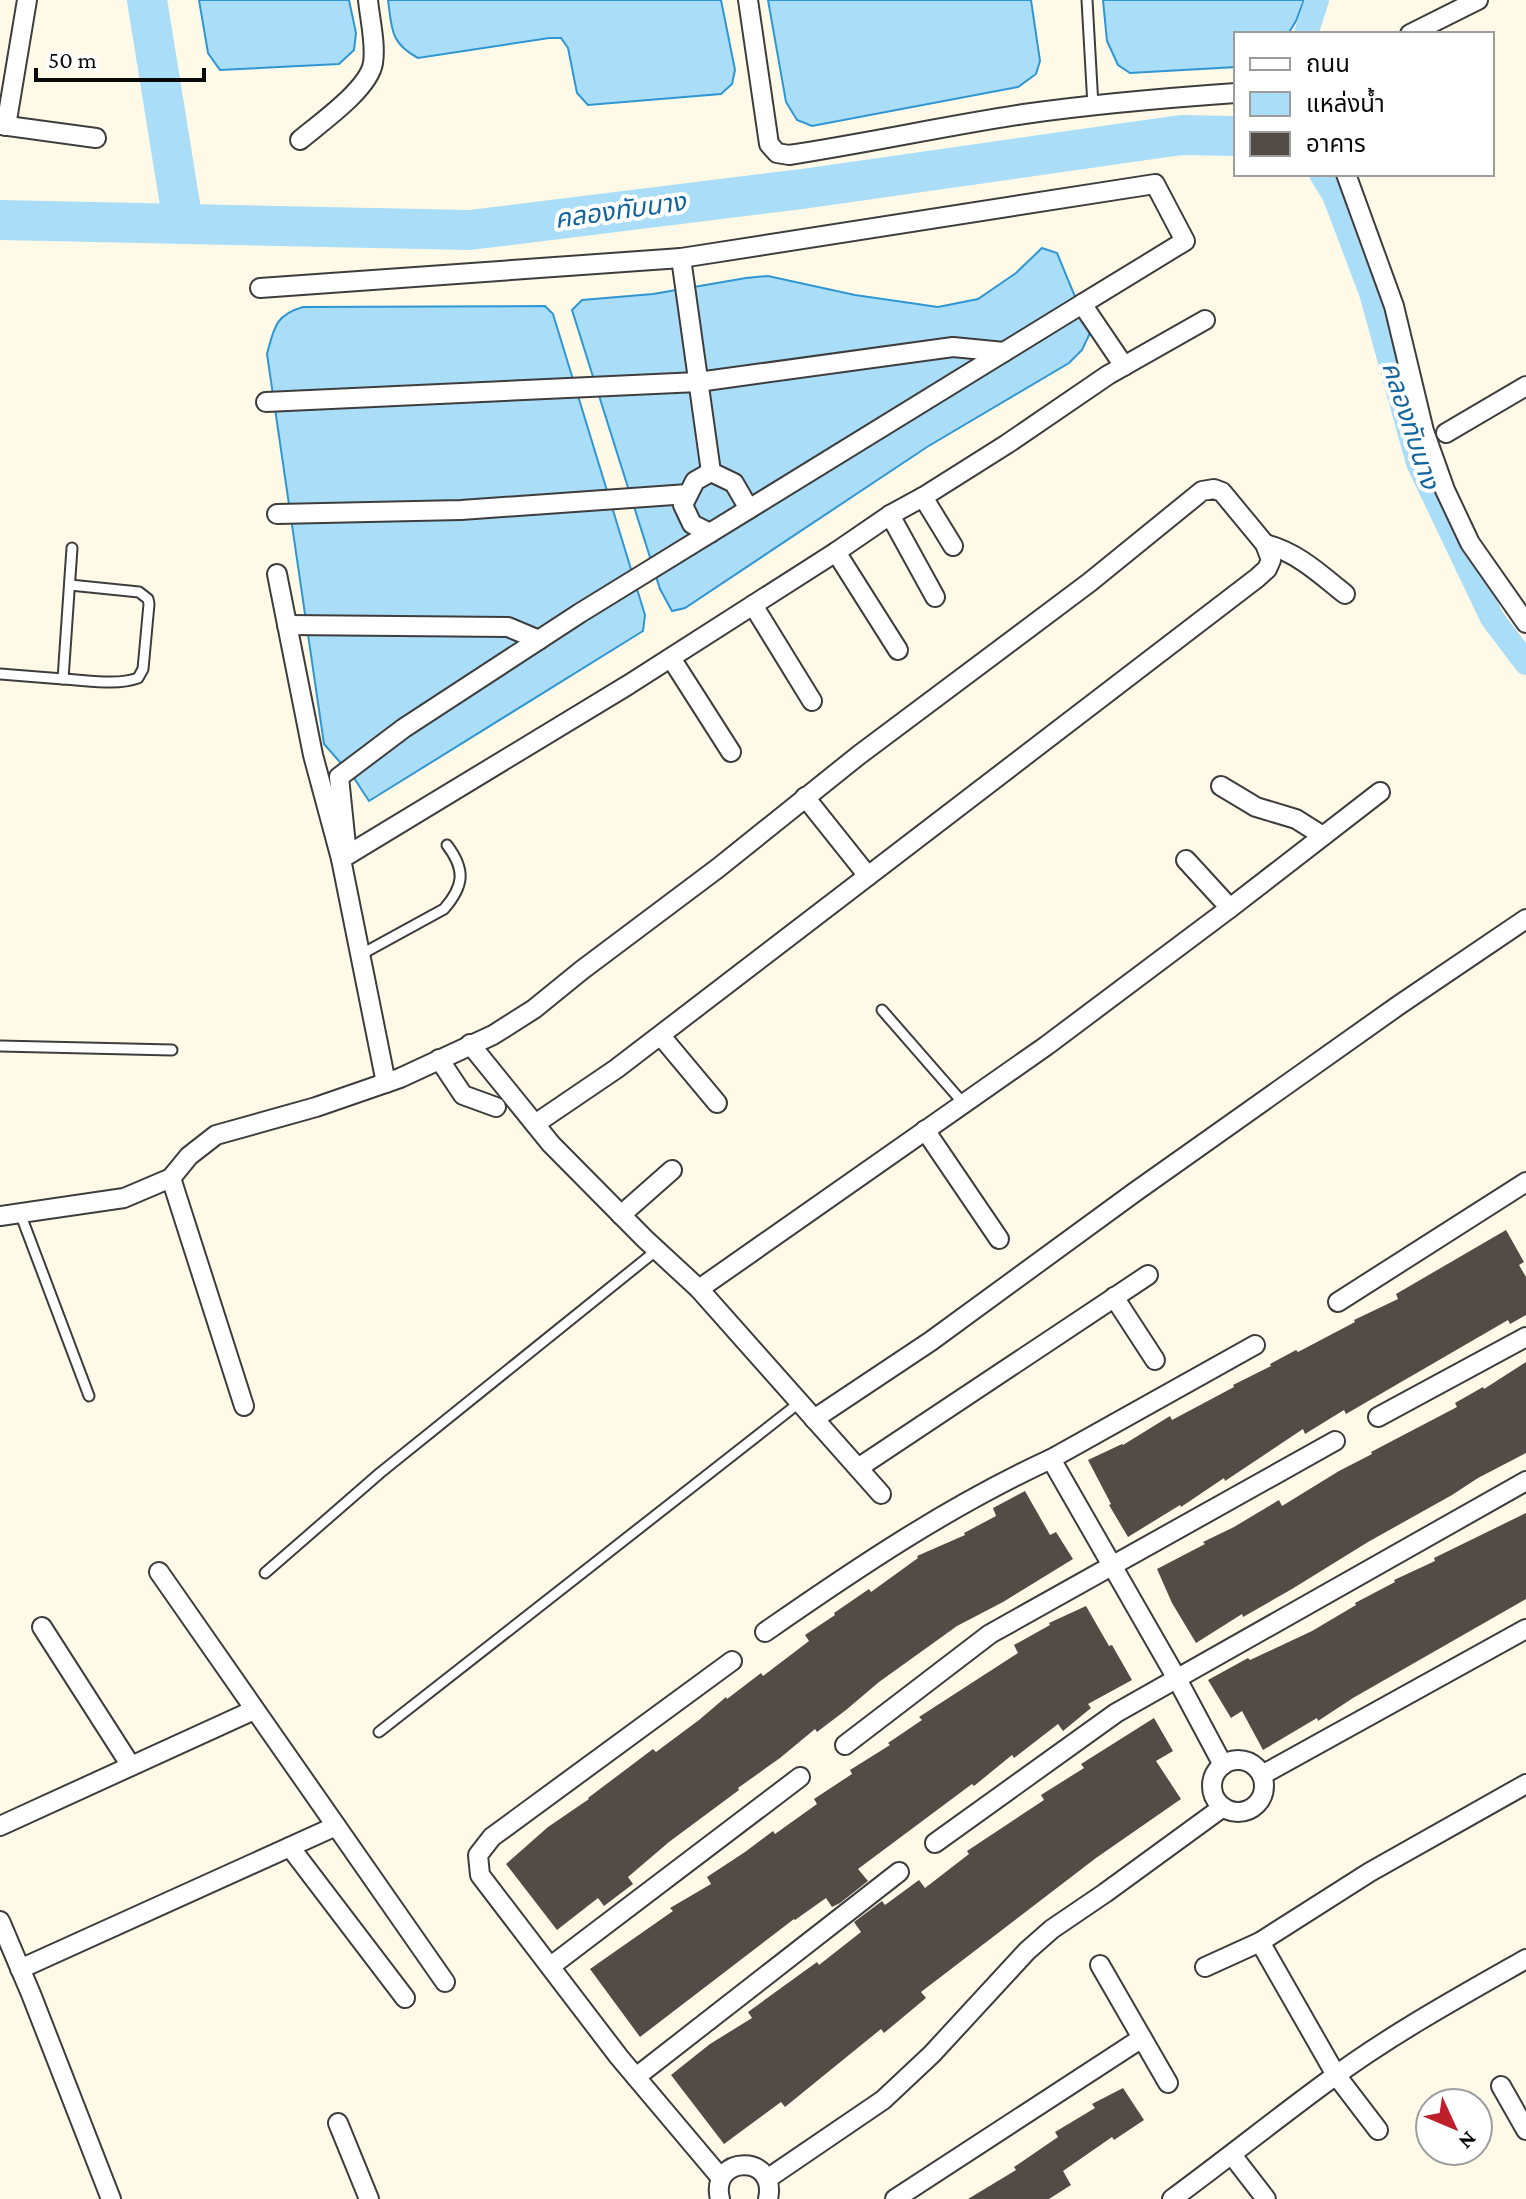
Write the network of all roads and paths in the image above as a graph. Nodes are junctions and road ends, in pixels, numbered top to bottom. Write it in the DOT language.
graph roads {
  1 [pos="27,0"];
  2 [pos="368,0"];
  3 [pos="748,0"];
  4 [pos="1087,0"];
  5 [pos="1478,0"];
  6 [pos="1414,32"];
  7 [pos="1234,93"];
  8 [pos="1093,106"];
  9 [pos="3,125"];
  10 [pos="96,138"];
  11 [pos="300,140"];
  12 [pos="1347,176"];
  13 [pos="681,258"];
  14 [pos="260,288"];
  15 [pos="1082,304"];
  16 [pos="1205,320"];
  17 [pos="1004,352"];
  18 [pos="1124,366"];
  19 [pos="698,382"];
  20 [pos="1526,386"];
  21 [pos="266,402"];
  22 [pos="1446,433"];
  23 [pos="711,472"];
  24 [pos="688,494"];
  25 [pos="923,497"];
  26 [pos="749,509"];
  27 [pos="277,514"];
  28 [pos="890,515"];
  29 [pos="710,533"];
  30 [pos="1265,544"];
  31 [pos="953,546"];
  32 [pos="72,548"];
  33 [pos="836,552"];
  34 [pos="277,574"];
  35 [pos="70,585"];
  36 [pos="1345,594"];
  37 [pos="935,597"];
  38 [pos="1520,601"];
  39 [pos="753,605"];
  40 [pos="1526,623"];
  41 [pos="287,625"];
  42 [pos="539,640"];
  43 [pos="898,650"];
  44 [pos="671,658"];
  45 [pos="0,674"];
  46 [pos="63,679"];
  47 [pos="812,701"];
  48 [pos="731,752"];
  49 [pos="1221,786"];
  50 [pos="1380,792"];
  51 [pos="805,797"];
  52 [pos="1323,836"];
  53 [pos="447,845"];
  54 [pos="344,857"];
  55 [pos="1186,860"];
  56 [pos="868,876"];
  57 [pos="1230,908"];
  58 [pos="1526,919"];
  59 [pos="360,955"];
  60 [pos="882,1010"];
  61 [pos="661,1036"];
  62 [pos="470,1044"];
  63 [pos="0,1046"];
  64 [pos="172,1050"];
  65 [pos="439,1059"];
  66 [pos="386,1083"];
  67 [pos="717,1103"];
  68 [pos="964,1104"];
  69 [pos="496,1107"];
  70 [pos="535,1124"];
  71 [pos="925,1130"];
  72 [pos="672,1170"];
  73 [pos="171,1178"];
  74 [pos="1525,1185"];
  75 [pos="20,1213"];
  76 [pos="621,1215"];
  77 [pos="0,1216"];
  78 [pos="999,1239"];
  79 [pos="657,1250"];
  80 [pos="1148,1275"];
  81 [pos="699,1289"];
  82 [pos="1114,1297"];
  83 [pos="1338,1302"];
  84 [pos="1526,1337"];
  85 [pos="1255,1345"];
  86 [pos="1155,1360"];
  87 [pos="89,1396"];
  88 [pos="799,1403"];
  89 [pos="244,1406"];
  90 [pos="1378,1417"];
  91 [pos="814,1419"];
  92 [pos="1335,1441"];
  93 [pos="1051,1459"];
  94 [pos="858,1468"];
  95 [pos="1526,1481"];
  96 [pos="881,1494"];
  97 [pos="1112,1566"];
  98 [pos="159,1572"];
  99 [pos="265,1573"];
  100 [pos="42,1627"];
  101 [pos="1526,1629"];
  102 [pos="765,1632"];
  103 [pos="732,1661"];
  104 [pos="1176,1677"];
  105 [pos="254,1710"];
  106 [pos="379,1732"];
  107 [pos="845,1745"];
  108 [pos="1223,1765"];
  109 [pos="131,1766"];
  110 [pos="1262,1775"];
  111 [pos="800,1777"];
  112 [pos="1526,1784"];
  113 [pos="1223,1807"];
  114 [pos="0,1826"];
  115 [pos="336,1826"];
  116 [pos="935,1843"];
  117 [pos="290,1847"];
  118 [pos="899,1872"];
  119 [pos="0,1921"];
  120 [pos="1260,1942"];
  121 [pos="1526,1959"];
  122 [pos="1100,1965"];
  123 [pos="551,1966"];
  124 [pos="1205,1967"];
  125 [pos="20,1969"];
  126 [pos="445,1982"];
  127 [pos="405,1998"];
  128 [pos="1142,2038"];
  129 [pos="1336,2075"];
  130 [pos="636,2077"];
  131 [pos="1168,2083"];
  132 [pos="1501,2086"];
  133 [pos="338,2123"];
  134 [pos="1378,2130"];
  135 [pos="1526,2130"];
  136 [pos="1232,2155"];
  137 [pos="721,2178"];
  138 [pos="767,2179"];
  139 [pos="111,2199"];
  140 [pos="369,2199"];
  141 [pos="720,2199"];
  142 [pos="768,2199"];
  143 [pos="895,2199"];
  144 [pos="1172,2199"];
  145 [pos="1266,2199"];
  1 -- 9 [label="street"];
  2 -- 11 [label="street"];
  3 -- 8 [label="street"];
  4 -- 8 [label="lane"];
  5 -- 6 [label="street"];
  7 -- 8 [label="street"];
  9 -- 10 [label="street"];
  12 -- 38 [label="street"];
  13 -- 14 [label="street"];
  13 -- 15 [label="street"];
  13 -- 19 [label="street"];
  15 -- 17 [label="street"];
  15 -- 18 [label="street"];
  16 -- 18 [label="street"];
  17 -- 19 [label="street"];
  17 -- 26 [label="street"];
  18 -- 25 [label="street"];
  19 -- 21 [label="street"];
  19 -- 23 [label="street"];
  20 -- 22 [label="street"];
  23 -- 24 [label="street"];
  23 -- 26 [label="street"];
  24 -- 27 [label="street"];
  24 -- 29 [label="street"];
  25 -- 28 [label="street"];
  25 -- 31 [label="street"];
  26 -- 29 [label="street"];
  28 -- 33 [label="street"];
  28 -- 37 [label="street"];
  29 -- 42 [label="street"];
  30 -- 36 [label="street"];
  30 -- 51 [label="street"];
  30 -- 56 [label="street"];
  32 -- 35 [label="lane"];
  33 -- 39 [label="street"];
  33 -- 43 [label="street"];
  34 -- 41 [label="street"];
  35 -- 46 [label="lane"];
  35 -- 46 [label="lane"];
  38 -- 40 [label="street"];
  39 -- 44 [label="street"];
  39 -- 47 [label="street"];
  41 -- 42 [label="street"];
  41 -- 54 [label="street"];
  42 -- 54 [label="street"];
  44 -- 48 [label="street"];
  44 -- 54 [label="street"];
  45 -- 46 [label="lane"];
  49 -- 52 [label="street"];
  50 -- 52 [label="street"];
  51 -- 56 [label="street"];
  51 -- 62 [label="street"];
  52 -- 57 [label="street"];
  53 -- 59 [label="lane"];
  54 -- 59 [label="street"];
  55 -- 57 [label="street"];
  56 -- 61 [label="street"];
  57 -- 68 [label="street"];
  58 -- 91 [label="street"];
  59 -- 66 [label="street"];
  60 -- 68 [label="lane"];
  61 -- 67 [label="street"];
  61 -- 70 [label="street"];
  62 -- 65 [label="street"];
  62 -- 70 [label="street"];
  63 -- 64 [label="lane"];
  65 -- 66 [label="street"];
  65 -- 69 [label="street"];
  66 -- 73 [label="street"];
  68 -- 71 [label="street"];
  70 -- 76 [label="street"];
  71 -- 78 [label="street"];
  71 -- 81 [label="street"];
  72 -- 76 [label="street"];
  73 -- 75 [label="street"];
  73 -- 89 [label="street"];
  74 -- 83 [label="street"];
  75 -- 77 [label="street"];
  75 -- 87 [label="lane"];
  76 -- 79 [label="street"];
  79 -- 81 [label="street"];
  79 -- 99 [label="lane"];
  80 -- 82 [label="street"];
  81 -- 88 [label="street"];
  82 -- 86 [label="street"];
  82 -- 94 [label="street"];
  84 -- 90 [label="street"];
  85 -- 93 [label="street"];
  88 -- 91 [label="street"];
  88 -- 106 [label="lane"];
  91 -- 94 [label="street"];
  92 -- 97 [label="street"];
  93 -- 97 [label="street"];
  93 -- 102 [label="street"];
  94 -- 96 [label="street"];
  95 -- 104 [label="street"];
  97 -- 104 [label="street"];
  97 -- 107 [label="street"];
  98 -- 105 [label="street"];
  100 -- 109 [label="street"];
  101 -- 110 [label="street"];
  103 -- 123 [label="street"];
  104 -- 108 [label="street"];
  104 -- 116 [label="street"];
  105 -- 109 [label="street"];
  105 -- 115 [label="street"];
  108 -- 110 [label="street"];
  108 -- 113 [label="street"];
  109 -- 114 [label="street"];
  110 -- 113 [label="street"];
  111 -- 123 [label="street"];
  112 -- 120 [label="street"];
  113 -- 138 [label="street"];
  115 -- 117 [label="street"];
  115 -- 126 [label="street"];
  117 -- 125 [label="street"];
  117 -- 127 [label="street"];
  118 -- 130 [label="street"];
  119 -- 125 [label="street"];
  120 -- 124 [label="street"];
  120 -- 129 [label="street"];
  121 -- 129 [label="street"];
  122 -- 128 [label="street"];
  123 -- 130 [label="street"];
  125 -- 139 [label="street"];
  128 -- 131 [label="street"];
  128 -- 143 [label="street"];
  129 -- 134 [label="street"];
  129 -- 136 [label="street"];
  130 -- 137 [label="street"];
  132 -- 135 [label="street"];
  133 -- 140 [label="street"];
  136 -- 144 [label="street"];
  136 -- 145 [label="street"];
  137 -- 138 [label="street"];
  137 -- 141 [label="street"];
  138 -- 142 [label="street"];
}
